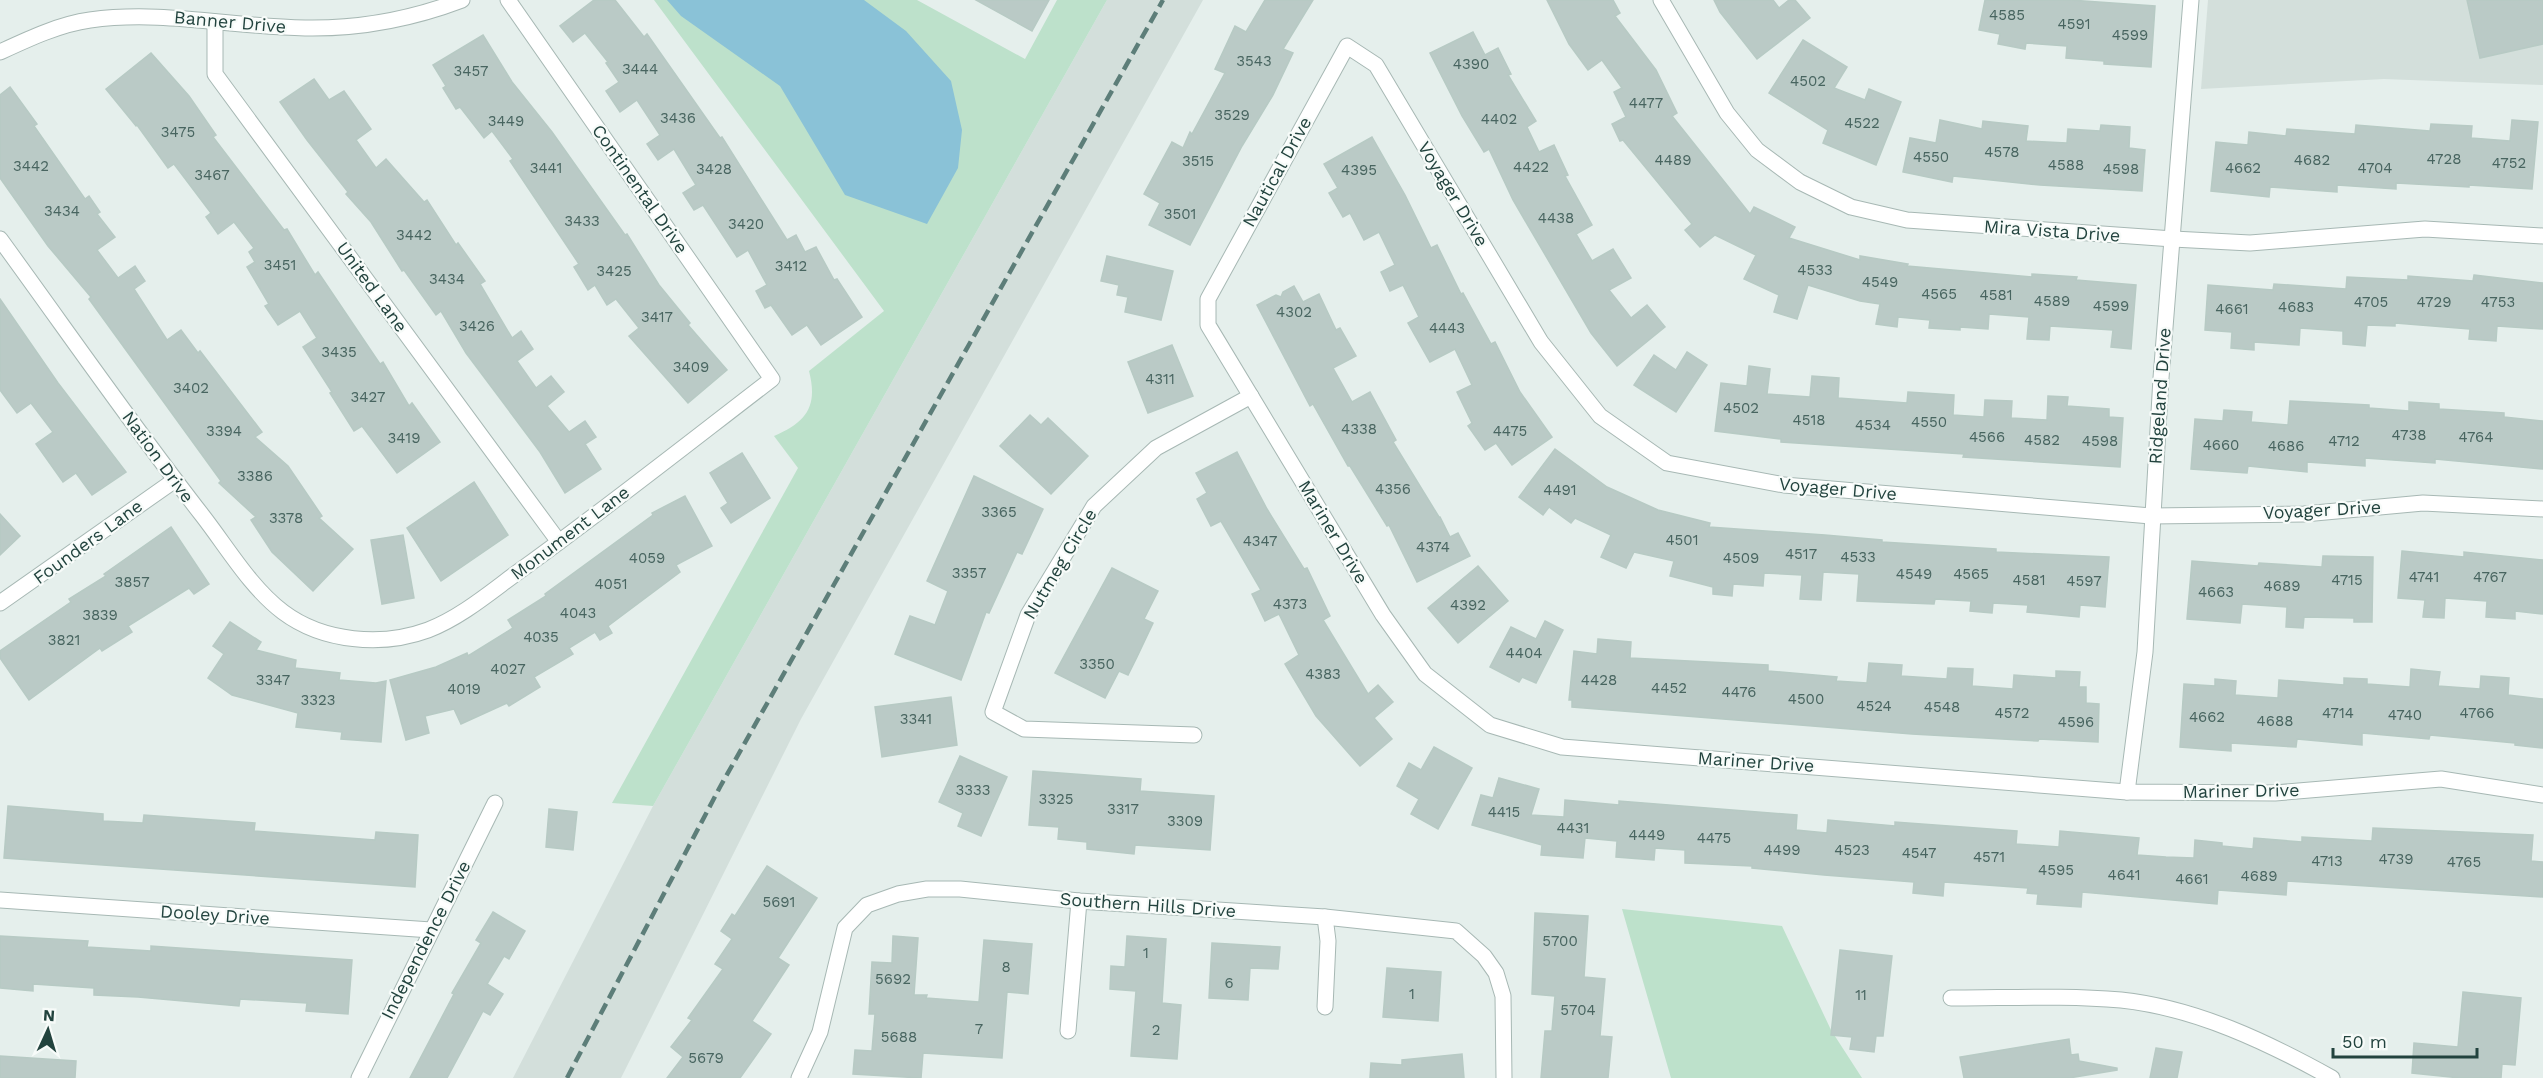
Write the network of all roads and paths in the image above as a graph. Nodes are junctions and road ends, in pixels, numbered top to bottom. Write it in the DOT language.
graph roads {
  1 [pos="462,0"];
  2 [pos="508,0"];
  3 [pos="1661,0"];
  4 [pos="2191,0"];
  5 [pos="215,22"];
  6 [pos="1347,46"];
  7 [pos="0,52"];
  8 [pos="2543,236"];
  9 [pos="0,239"];
  10 [pos="2173,239"];
  11 [pos="1208,299"];
  12 [pos="772,379"];
  13 [pos="1251,396"];
  14 [pos="175,480"];
  15 [pos="2543,509"];
  16 [pos="2151,516"];
  17 [pos="559,542"];
  18 [pos="0,603"];
  19 [pos="347,639"];
  20 [pos="1194,735"];
  21 [pos="2127,792"];
  22 [pos="2543,795"];
  23 [pos="495,803"];
  24 [pos="0,900"];
  25 [pos="1079,901"];
  26 [pos="1325,916"];
  27 [pos="430,930"];
  28 [pos="1951,998"];
  29 [pos="1325,1007"];
  30 [pos="1068,1031"];
  31 [pos="359,1078"];
  32 [pos="799,1078"];
  33 [pos="1504,1078"];
  34 [pos="2332,1078"];
  1 -- 5 [label="street, Banner Drive"];
  2 -- 12 [label="street, Continental Drive"];
  3 -- 10 [label="street, Mira Vista Drive"];
  4 -- 10 [label="street, Ridgeland Drive"];
  5 -- 7 [label="street, Banner Drive"];
  5 -- 17 [label="street, United Lane"];
  6 -- 11 [label="street, Nautical Drive"];
  6 -- 16 [label="street, Voyager Drive"];
  8 -- 10 [label="street, Mira Vista Drive"];
  9 -- 14 [label="street, Nation Drive"];
  10 -- 16 [label="street, Ridgeland Drive"];
  11 -- 13 [label="street, Mariner Drive"];
  12 -- 17 [label="street, Monument Lane"];
  13 -- 20 [label="street, Nutmeg Circle"];
  13 -- 21 [label="street, Mariner Drive"];
  14 -- 18 [label="street, Founders Lane"];
  14 -- 19 [label="street, Nation Drive"];
  15 -- 16 [label="street, Voyager Drive"];
  16 -- 21 [label="street, Ridgeland Drive"];
  17 -- 19 [label="street, Monument Lane"];
  21 -- 22 [label="street, Mariner Drive"];
  23 -- 27 [label="street, Independence Drive"];
  24 -- 27 [label="street, Dooley Drive"];
  25 -- 26 [label="street, Southern Hills Drive"];
  25 -- 30 [label="street"];
  25 -- 32 [label="street, Southern Hills Drive"];
  26 -- 29 [label="street"];
  26 -- 33 [label="street, Southern Hills Drive"];
  27 -- 31 [label="street, Independence Drive"];
  28 -- 34 [label="street"];
}
